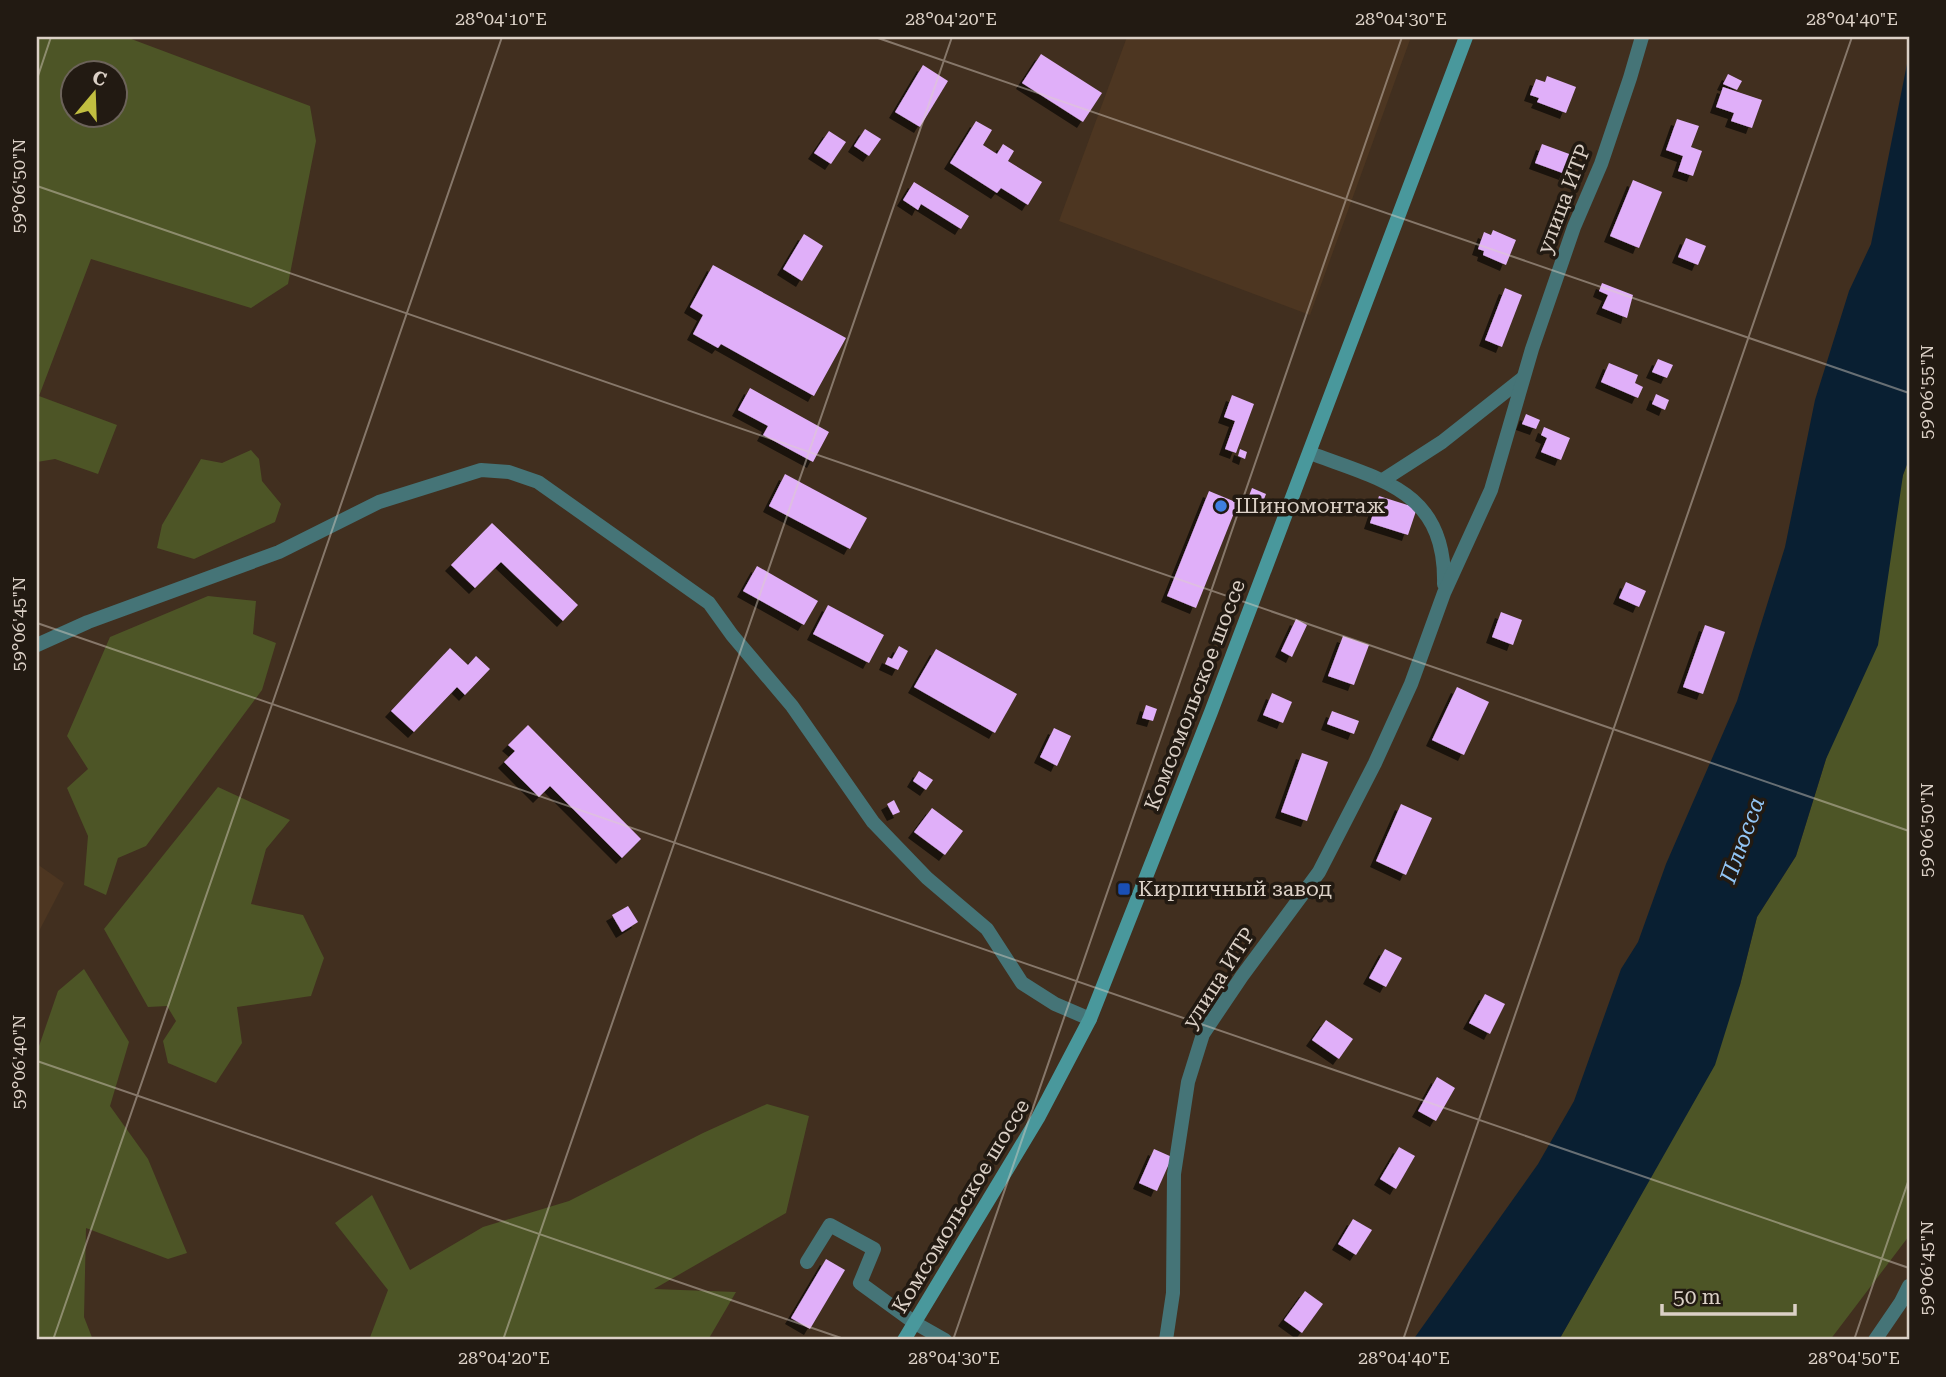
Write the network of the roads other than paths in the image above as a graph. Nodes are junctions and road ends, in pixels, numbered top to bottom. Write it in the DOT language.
graph roads {
  1 [pos="1466,37"];
  2 [pos="1642,37"];
  3 [pos="1524,376"];
  4 [pos="1310,453"];
  5 [pos="1380,479"];
  6 [pos="1444,593"];
  7 [pos="37,645"];
  8 [pos="1090,1019"];
  9 [pos="807,1262"];
  10 [pos="1909,1286"];
  11 [pos="915,1322"];
  12 [pos="904,1340"];
  13 [pos="945,1340"];
  14 [pos="1166,1340"];
  15 [pos="1875,1340"];
  1 -- 4 [label="main road, Комсомольское шоссе"];
  2 -- 3 [label="street, улица ИТР"];
  3 -- 5 [label="street"];
  3 -- 6 [label="street, улица ИТР"];
  4 -- 5 [label="street, улица ИТР"];
  4 -- 8 [label="main road, Комсомольское шоссе"];
  5 -- 6 [label="street, улица ИТР"];
  6 -- 14 [label="street, улица ИТР"];
  7 -- 8 [label="street"];
  8 -- 11 [label="main road, Комсомольское шоссе"];
  9 -- 11 [label="street"];
  10 -- 15 [label="street"];
  11 -- 12 [label="main road, Комсомольское шоссе"];
  11 -- 13 [label="street"];
}
